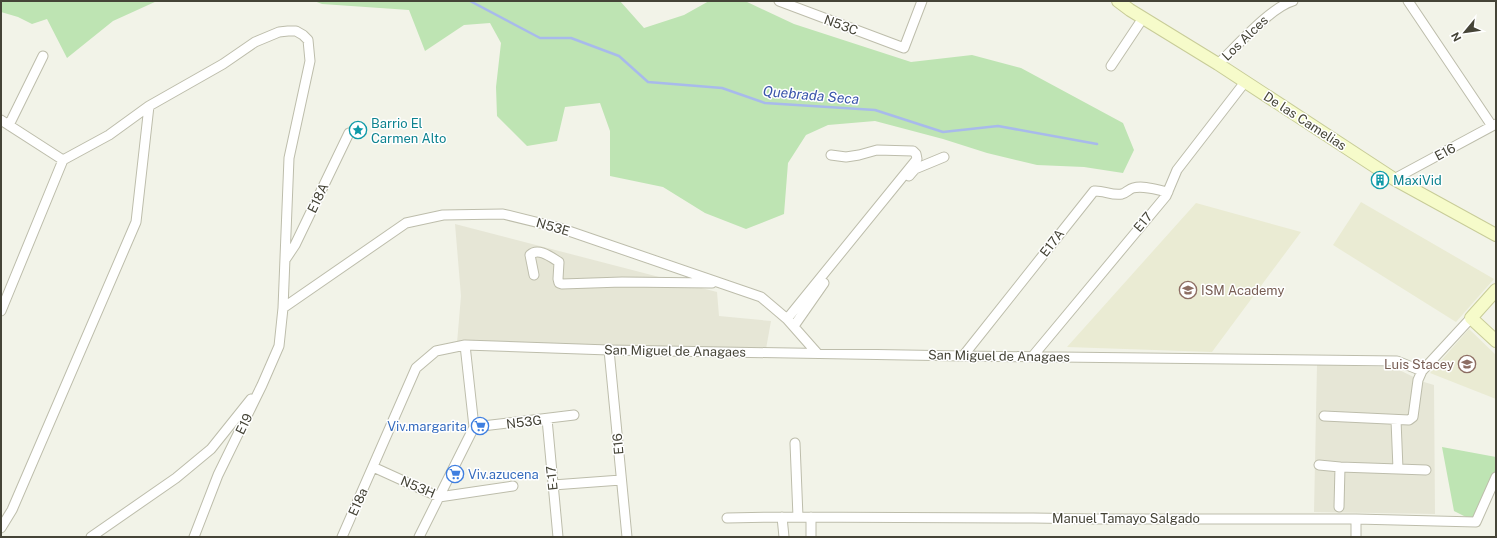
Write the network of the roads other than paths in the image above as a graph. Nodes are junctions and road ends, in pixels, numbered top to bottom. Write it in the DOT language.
graph roads {
  1 [pos="779,1"];
  2 [pos="922,1"];
  3 [pos="1118,1"];
  4 [pos="1408,1"];
  5 [pos="1288,2"];
  6 [pos="1130,6"];
  7 [pos="1143,18"];
  8 [pos="43,56"];
  9 [pos="1218,64"];
  10 [pos="1111,66"];
  11 [pos="1244,82"];
  12 [pos="149,106"];
  13 [pos="1,120"];
  14 [pos="9,125"];
  15 [pos="1494,125"];
  16 [pos="349,133"];
  17 [pos="831,155"];
  18 [pos="944,157"];
  19 [pos="63,160"];
  20 [pos="1394,179"];
  21 [pos="1168,192"];
  22 [pos="1496,235"];
  23 [pos="284,262"];
  24 [pos="534,275"];
  25 [pos="720,283"];
  26 [pos="1496,290"];
  27 [pos="282,308"];
  28 [pos="1,311"];
  29 [pos="1471,318"];
  30 [pos="787,319"];
  31 [pos="794,326"];
  32 [pos="1496,341"];
  33 [pos="465,345"];
  34 [pos="609,350"];
  35 [pos="817,353"];
  36 [pos="963,356"];
  37 [pos="1032,357"];
  38 [pos="1422,370"];
  39 [pos="262,385"];
  40 [pos="574,415"];
  41 [pos="1324,416"];
  42 [pos="546,419"];
  43 [pos="1396,420"];
  44 [pos="474,427"];
  45 [pos="795,443"];
  46 [pos="1319,465"];
  47 [pos="373,467"];
  48 [pos="1340,467"];
  49 [pos="1398,469"];
  50 [pos="1426,470"];
  51 [pos="1496,477"];
  52 [pos="621,480"];
  53 [pos="553,485"];
  54 [pos="513,486"];
  55 [pos="439,497"];
  56 [pos="1339,507"];
  57 [pos="782,517"];
  58 [pos="798,517"];
  59 [pos="811,517"];
  60 [pos="727,518"];
  61 [pos="1356,519"];
  62 [pos="1,528"];
  63 [pos="91,537"];
  64 [pos="194,537"];
  65 [pos="342,537"];
  66 [pos="419,537"];
  67 [pos="558,537"];
  68 [pos="627,537"];
  69 [pos="784,537"];
  70 [pos="811,537"];
  71 [pos="1356,537"];
  1 -- 2 [label="street, N53C"];
  3 -- 6 [label="street, De las Camelias"];
  4 -- 15 [label="street"];
  5 -- 9 [label="street, Los Alces"];
  6 -- 7 [label="street, De las Camelias"];
  7 -- 9 [label="street, De las Camelias"];
  7 -- 10 [label="street"];
  8 -- 14 [label="street"];
  9 -- 11 [label="street, De las Camelias"];
  11 -- 20 [label="street, De las Camelias"];
  11 -- 21 [label="street, E17"];
  12 -- 19 [label="street, E19"];
  12 -- 23 [label="street, E19"];
  12 -- 62 [label="street"];
  13 -- 14 [label="street"];
  14 -- 19 [label="street"];
  15 -- 20 [label="street, E16"];
  16 -- 23 [label="street, E18A"];
  17 -- 30 [label="street"];
  18 -- 31 [label="street"];
  19 -- 28 [label="street"];
  20 -- 22 [label="street, De las Camelias"];
  21 -- 36 [label="street, E17A"];
  21 -- 37 [label="street, E17"];
  23 -- 27 [label="street, E19"];
  24 -- 25 [label="street"];
  25 -- 27 [label="street, N53E"];
  25 -- 30 [label="street, N53E"];
  26 -- 29 [label="street"];
  27 -- 39 [label="street, E19"];
  29 -- 32 [label="street"];
  29 -- 38 [label="street"];
  30 -- 31 [label="street, N53E"];
  31 -- 35 [label="street, N53E"];
  33 -- 34 [label="street, San Miguel de Anagaes"];
  33 -- 44 [label="street"];
  33 -- 47 [label="street, San Miguel de Anagaes"];
  34 -- 35 [label="street, San Miguel de Anagaes"];
  34 -- 52 [label="street, E16"];
  35 -- 36 [label="street, San Miguel de Anagaes"];
  36 -- 37 [label="street, San Miguel de Anagaes"];
  37 -- 38 [label="street, San Miguel de Anagaes"];
  38 -- 43 [label="street"];
  39 -- 63 [label="street"];
  39 -- 64 [label="street, E19"];
  40 -- 42 [label="street, N53G"];
  41 -- 43 [label="street"];
  42 -- 44 [label="street, N53G"];
  42 -- 53 [label="street, E-17"];
  43 -- 49 [label="street"];
  44 -- 55 [label="street"];
  45 -- 58 [label="street"];
  46 -- 48 [label="street"];
  47 -- 55 [label="street, N53H"];
  47 -- 65 [label="street, E18a"];
  48 -- 49 [label="street"];
  48 -- 56 [label="street"];
  49 -- 50 [label="street"];
  51 -- 61 [label="street, Manuel Tamayo Salgado"];
  52 -- 53 [label="street"];
  52 -- 68 [label="street, E16"];
  53 -- 67 [label="street, E-17"];
  54 -- 55 [label="street, N53H"];
  55 -- 66 [label="street"];
  57 -- 58 [label="street, Manuel Tamayo Salgado"];
  57 -- 60 [label="street, Manuel Tamayo Salgado"];
  57 -- 69 [label="street"];
  58 -- 59 [label="street, Manuel Tamayo Salgado"];
  59 -- 61 [label="street, Manuel Tamayo Salgado"];
  59 -- 70 [label="street"];
  61 -- 71 [label="street"];
}
